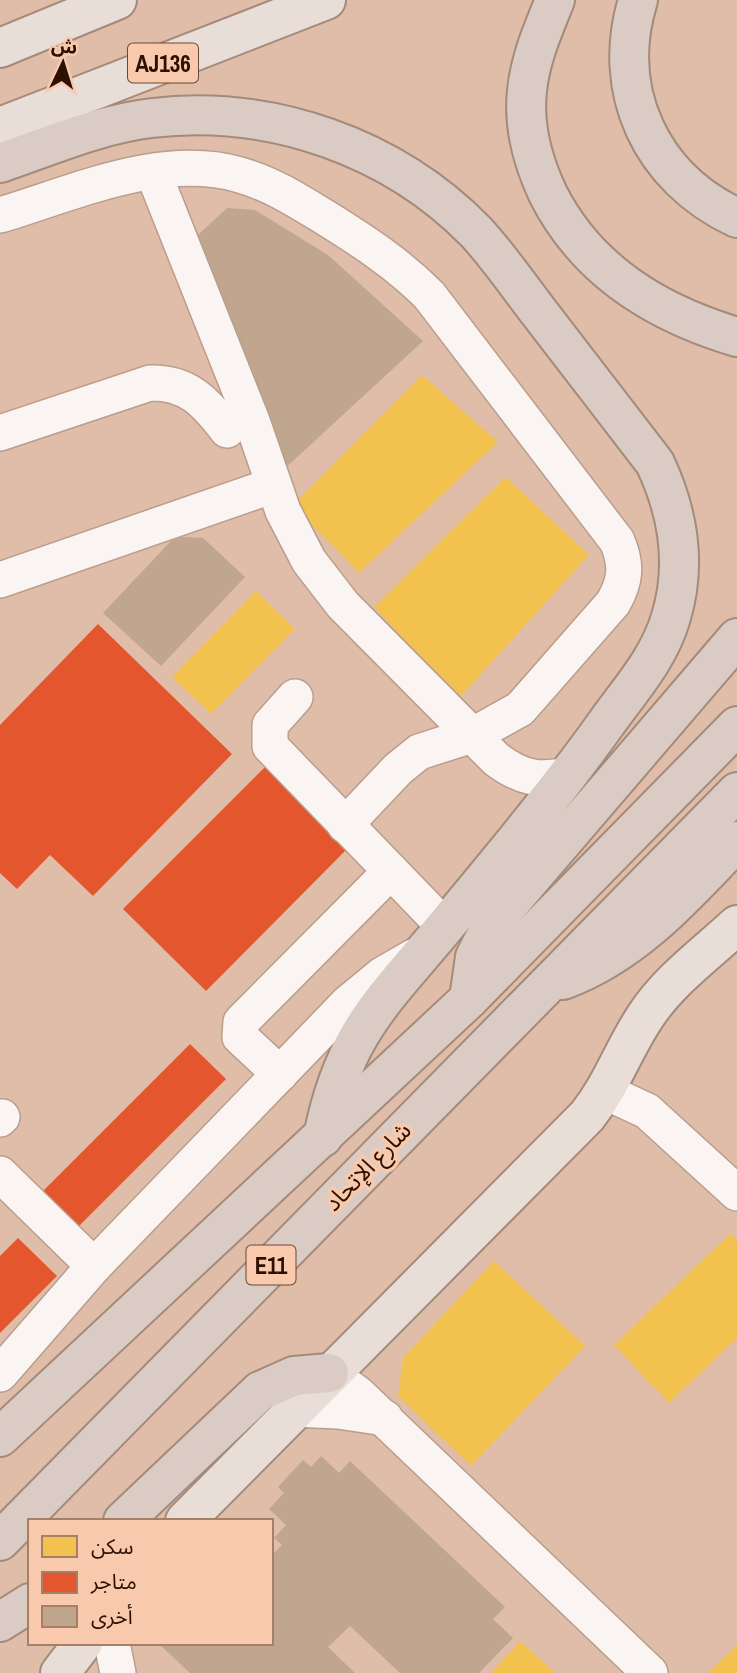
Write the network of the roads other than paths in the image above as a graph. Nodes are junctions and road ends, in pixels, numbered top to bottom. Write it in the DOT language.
graph roads {
  1 [pos="117,0"];
  2 [pos="326,0"];
  3 [pos="555,0"];
  4 [pos="638,0"];
  5 [pos="0,48"];
  6 [pos="0,127"];
  7 [pos="0,163"];
  8 [pos="153,172"];
  9 [pos="0,215"];
  10 [pos="737,218"];
  11 [pos="737,337"];
  12 [pos="227,430"];
  13 [pos="0,433"];
  14 [pos="274,485"];
  15 [pos="0,580"];
  16 [pos="737,638"];
  17 [pos="295,697"];
  18 [pos="737,726"];
  19 [pos="475,734"];
  20 [pos="570,774"];
  21 [pos="737,792"];
  22 [pos="345,825"];
  23 [pos="737,841"];
  24 [pos="391,871"];
  25 [pos="737,925"];
  26 [pos="433,940"];
  27 [pos="541,988"];
  28 [pos="469,999"];
  29 [pos="280,1074"];
  30 [pos="606,1092"];
  31 [pos="323,1137"];
  32 [pos="0,1174"];
  33 [pos="737,1193"];
  34 [pos="94,1266"];
  35 [pos="328,1373"];
  36 [pos="0,1374"];
  37 [pos="293,1409"];
  38 [pos="384,1418"];
  39 [pos="0,1437"];
  40 [pos="125,1519"];
  41 [pos="187,1519"];
  42 [pos="0,1541"];
  43 [pos="28,1604"];
  44 [pos="0,1622"];
  45 [pos="81,1645"];
  46 [pos="112,1645"];
  47 [pos="60,1673"];
  48 [pos="118,1673"];
  49 [pos="649,1673"];
  1 -- 5 [label="main road"];
  2 -- 6 [label="main road, AJ136"];
  3 -- 11 [label="highway"];
  4 -- 10 [label="highway"];
  7 -- 20 [label="highway"];
  8 -- 9 [label="street"];
  8 -- 14 [label="street"];
  8 -- 19 [label="street"];
  12 -- 13 [label="street"];
  14 -- 15 [label="street"];
  14 -- 19 [label="street"];
  16 -- 28 [label="highway"];
  17 -- 22 [label="street"];
  18 -- 28 [label="highway, شارع الإتحاد / E11"];
  19 -- 20 [label="street"];
  19 -- 22 [label="street"];
  20 -- 26 [label="highway"];
  21 -- 27 [label="highway, شارع الإتحاد / E11"];
  22 -- 24 [label="street"];
  23 -- 27 [label="highway"];
  24 -- 26 [label="street"];
  24 -- 29 [label="street"];
  25 -- 30 [label="main road"];
  26 -- 29 [label="street"];
  26 -- 31 [label="highway"];
  27 -- 42 [label="highway, شارع الإتحاد / E11"];
  28 -- 31 [label="highway, شارع الإتحاد / E11"];
  29 -- 34 [label="street"];
  30 -- 33 [label="street"];
  30 -- 35 [label="main road"];
  31 -- 39 [label="highway, شارع الإتحاد / E11"];
  32 -- 34 [label="street"];
  34 -- 36 [label="street"];
  35 -- 37 [label="main road"];
  35 -- 38 [label="street"];
  35 -- 40 [label="highway"];
  37 -- 38 [label="street"];
  37 -- 41 [label="main road"];
  38 -- 49 [label="street"];
  43 -- 44 [label="highway"];
  45 -- 47 [label="main road"];
  46 -- 48 [label="street"];
}
